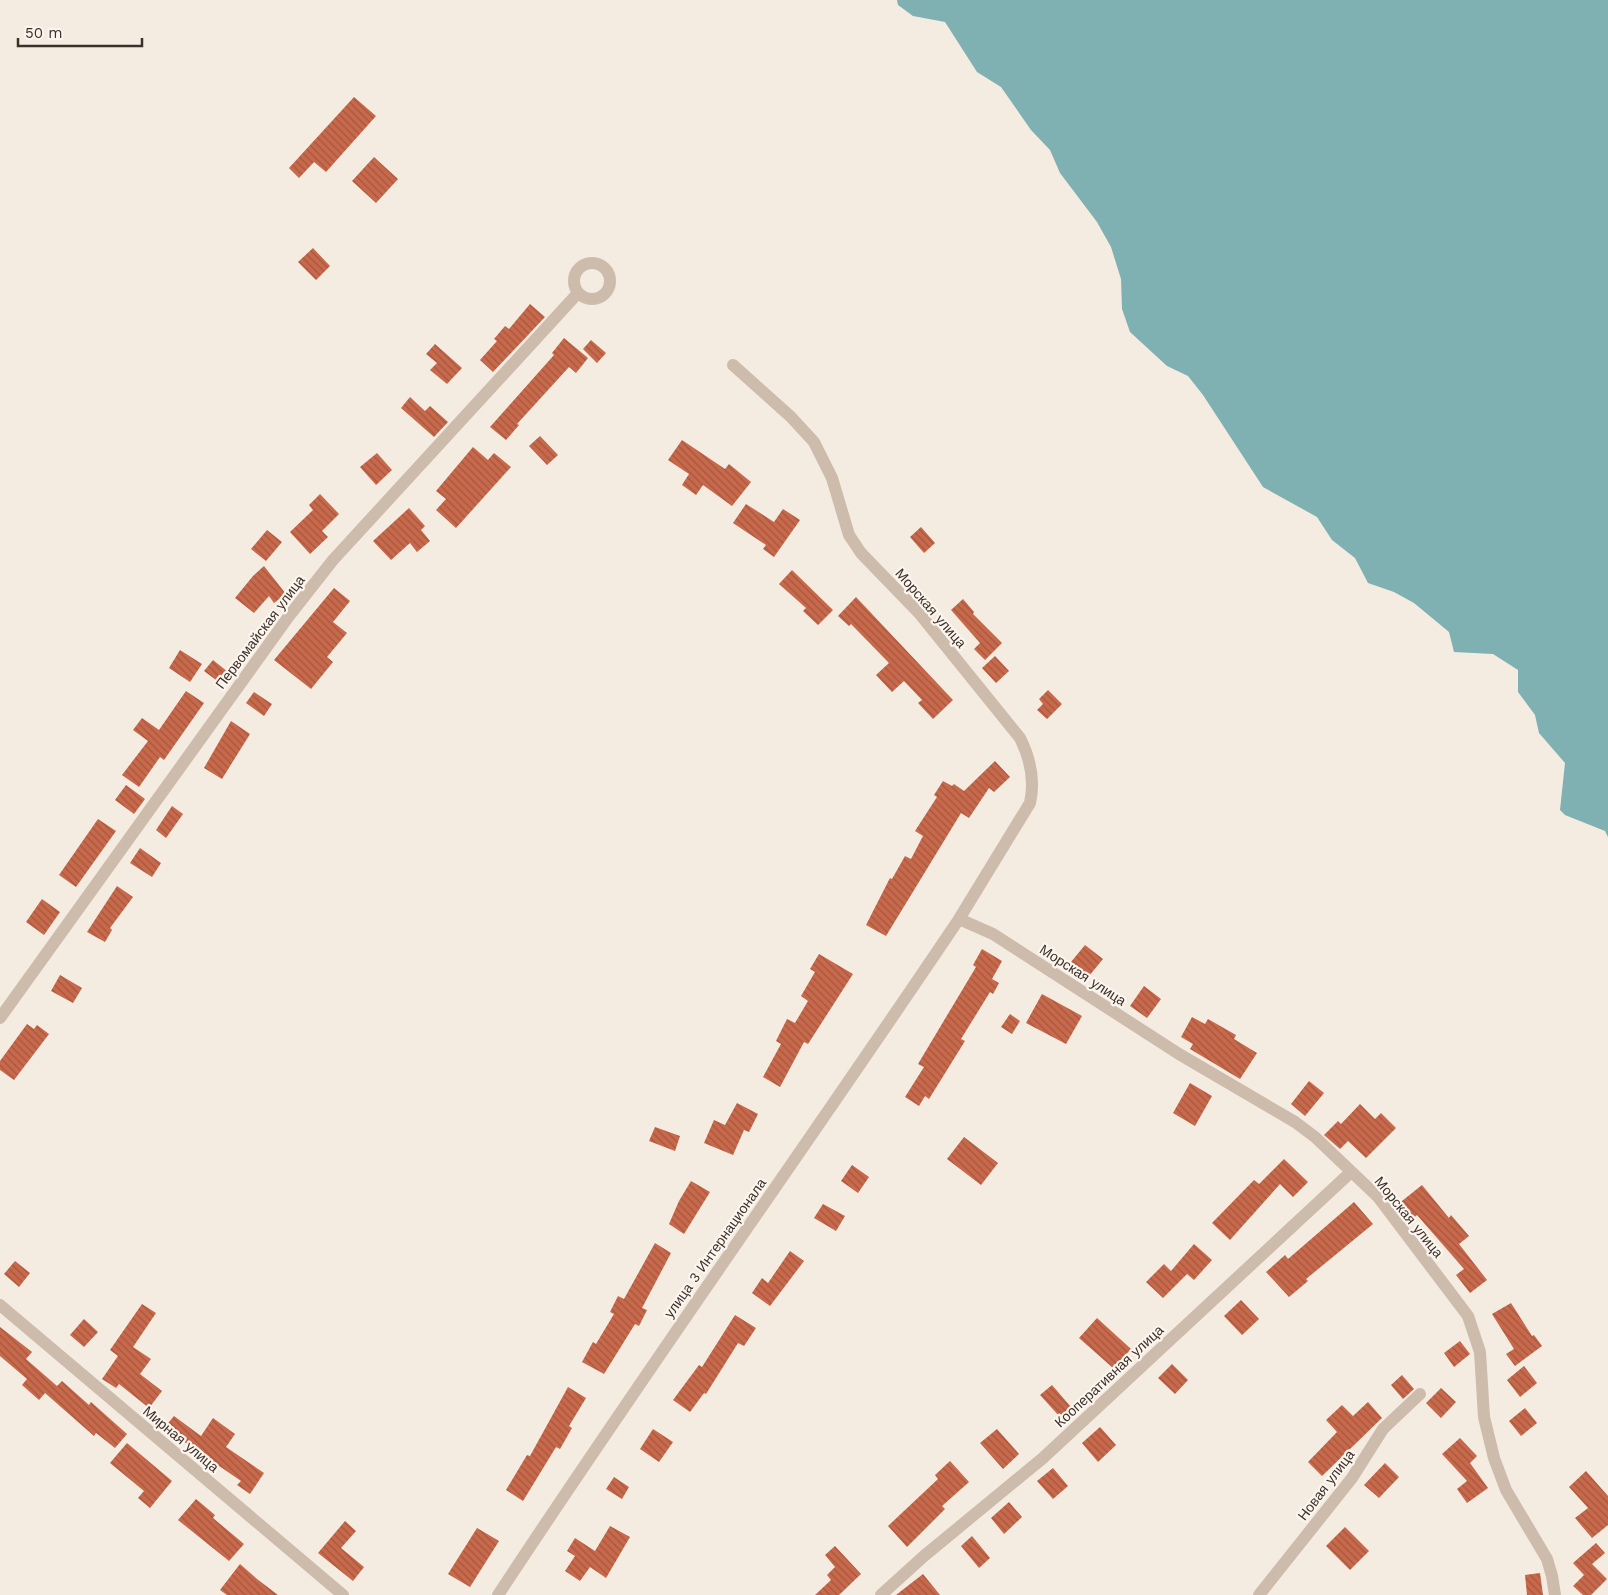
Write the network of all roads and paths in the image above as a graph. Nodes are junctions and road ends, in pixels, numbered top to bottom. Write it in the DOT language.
graph roads {
  1 [pos="578,293"];
  2 [pos="733,365"];
  3 [pos="959,919"];
  4 [pos="0,1018"];
  5 [pos="1352,1172"];
  6 [pos="0,1305"];
  7 [pos="1420,1394"];
  8 [pos="343,1595"];
  9 [pos="498,1595"];
  10 [pos="880,1595"];
  11 [pos="1259,1595"];
  12 [pos="1555,1595"];
  1 -- 4 [label="street, Первомайская улица"];
  2 -- 3 [label="street, Морская улица"];
  3 -- 5 [label="street, Морская улица"];
  3 -- 9 [label="street, улица 3 Интернационала"];
  5 -- 10 [label="street, Кооперативная улица"];
  5 -- 12 [label="street, Морская улица"];
  6 -- 8 [label="street, Мирная улица"];
  7 -- 11 [label="street, Новая улица"];
}
